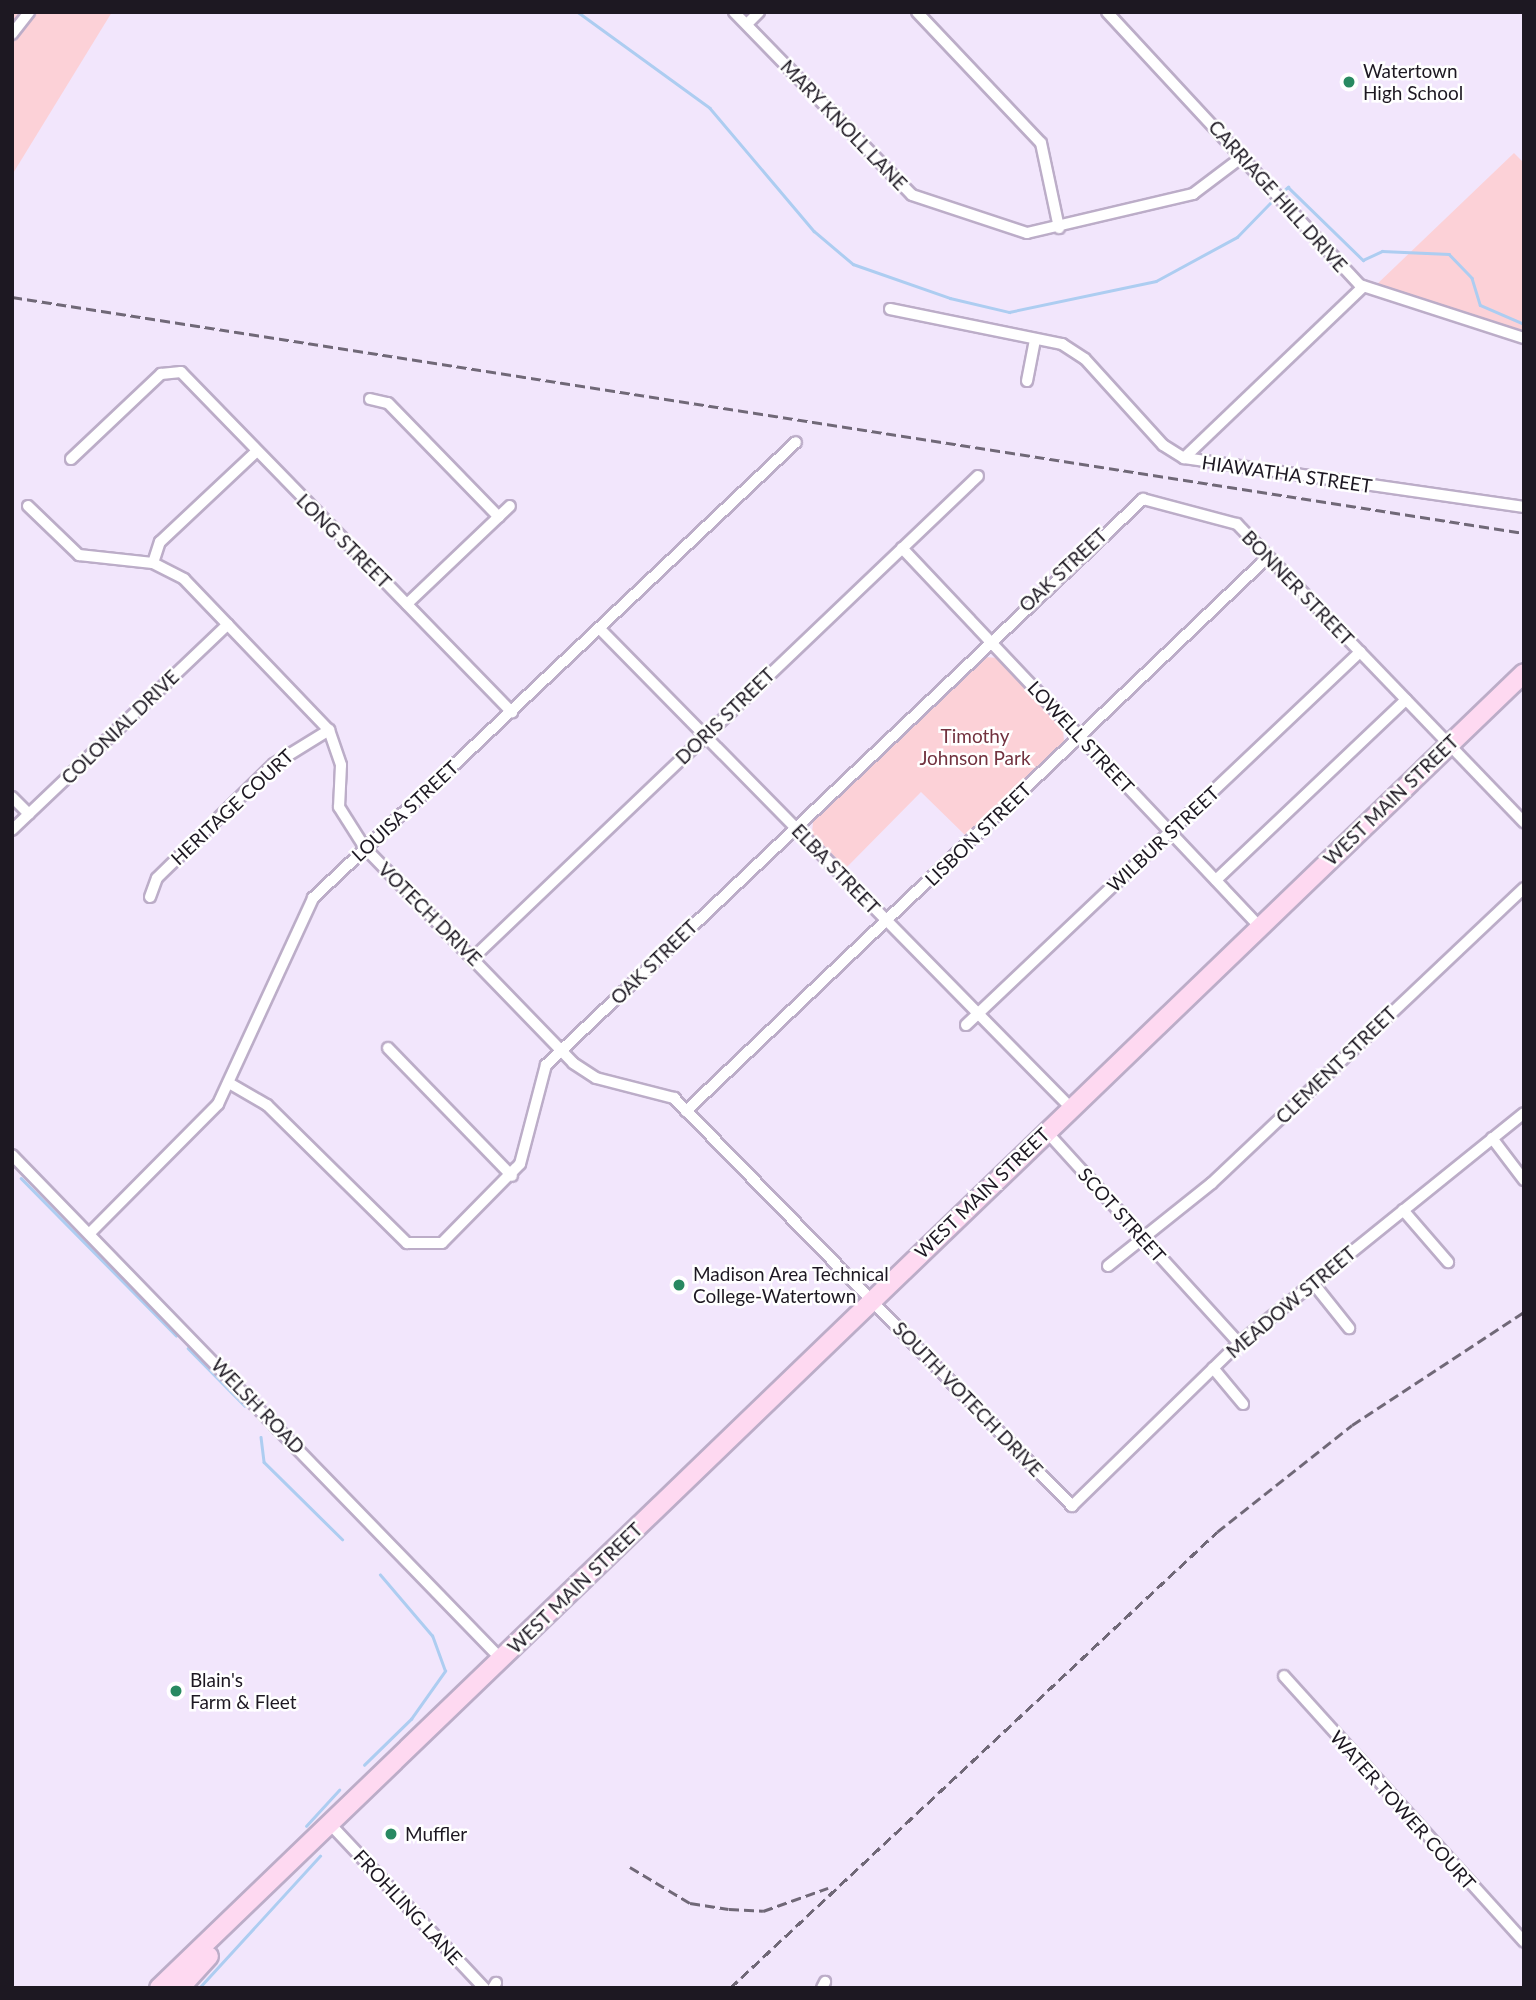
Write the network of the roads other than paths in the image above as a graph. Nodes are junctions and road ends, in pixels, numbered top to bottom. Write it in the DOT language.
graph roads {
  1 [pos="29,12"];
  2 [pos="734,12"];
  3 [pos="759,12"];
  4 [pos="917,12"];
  5 [pos="1107,12"];
  6 [pos="747,24"];
  7 [pos="12,34"];
  8 [pos="1242,157"];
  9 [pos="1059,229"];
  10 [pos="1363,287"];
  11 [pos="890,309"];
  12 [pos="1524,338"];
  13 [pos="1035,340"];
  14 [pos="1027,381"];
  15 [pos="370,399"];
  16 [pos="796,442"];
  17 [pos="256,452"];
  18 [pos="1184,458"];
  19 [pos="71,459"];
  20 [pos="978,476"];
  21 [pos="28,506"];
  22 [pos="510,506"];
  23 [pos="1524,507"];
  24 [pos="499,517"];
  25 [pos="1118,519"];
  26 [pos="902,548"];
  27 [pos="1268,557"];
  28 [pos="153,564"];
  29 [pos="407,604"];
  30 [pos="228,624"];
  31 [pos="601,630"];
  32 [pos="989,639"];
  33 [pos="1360,652"];
  34 [pos="1524,673"];
  35 [pos="1406,700"];
  36 [pos="512,712"];
  37 [pos="329,730"];
  38 [pos="705,735"];
  39 [pos="1080,736"];
  40 [pos="1448,745"];
  41 [pos="12,797"];
  42 [pos="29,814"];
  43 [pos="1524,822"];
  44 [pos="795,828"];
  45 [pos="12,830"];
  46 [pos="1171,832"];
  47 [pos="365,848"];
  48 [pos="1216,880"];
  49 [pos="1524,888"];
  50 [pos="150,897"];
  51 [pos="887,922"];
  52 [pos="1259,926"];
  53 [pos="473,958"];
  54 [pos="977,1014"];
  55 [pos="966,1025"];
  56 [pos="388,1048"];
  57 [pos="562,1049"];
  58 [pos="229,1083"];
  59 [pos="1071,1108"];
  60 [pos="686,1111"];
  61 [pos="1524,1113"];
  62 [pos="1046,1131"];
  63 [pos="1492,1138"];
  64 [pos="15,1163"];
  65 [pos="512,1176"];
  66 [pos="1524,1180"];
  67 [pos="777,1202"];
  68 [pos="1403,1210"];
  69 [pos="90,1233"];
  70 [pos="1147,1241"];
  71 [pos="1448,1262"];
  72 [pos="1108,1266"];
  73 [pos="1313,1283"];
  74 [pos="873,1299"];
  75 [pos="1349,1328"];
  76 [pos="1239,1343"];
  77 [pos="1213,1368"];
  78 [pos="1243,1404"];
  79 [pos="1072,1506"];
  80 [pos="502,1660"];
  81 [pos="1284,1676"];
  82 [pos="331,1825"];
  83 [pos="263,1891"];
  84 [pos="1524,1942"];
  85 [pos="159,1988"];
  86 [pos="180,1988"];
  87 [pos="485,1988"];
  1 -- 7 [label="street"];
  2 -- 6 [label="street, MARY KNOLL LANE"];
  3 -- 6 [label="street"];
  4 -- 9 [label="street"];
  5 -- 8 [label="street, CARRIAGE HILL DRIVE"];
  6 -- 9 [label="street, MARY KNOLL LANE"];
  8 -- 9 [label="street, MARY KNOLL LANE"];
  8 -- 10 [label="street, CARRIAGE HILL DRIVE"];
  10 -- 12 [label="street, CARRIAGE HILL DRIVE"];
  10 -- 18 [label="street"];
  11 -- 13 [label="street, HIAWATHA STREET"];
  13 -- 14 [label="street"];
  13 -- 18 [label="street, HIAWATHA STREET"];
  15 -- 24 [label="street"];
  16 -- 31 [label="street, LOUISA STREET"];
  17 -- 19 [label="street, LONG STREET"];
  17 -- 28 [label="street"];
  17 -- 29 [label="street, LONG STREET"];
  18 -- 23 [label="street, HIAWATHA STREET"];
  20 -- 26 [label="street, DORIS STREET"];
  21 -- 28 [label="street, VOTECH DRIVE"];
  22 -- 24 [label="street"];
  24 -- 29 [label="street"];
  25 -- 27 [label="street, BONNER STREET"];
  25 -- 32 [label="street, OAK STREET"];
  26 -- 32 [label="street, LOWELL STREET"];
  26 -- 38 [label="street, DORIS STREET"];
  27 -- 33 [label="street, BONNER STREET"];
  27 -- 39 [label="street, LISBON STREET"];
  28 -- 30 [label="street, VOTECH DRIVE"];
  29 -- 36 [label="street, LONG STREET"];
  30 -- 37 [label="street, VOTECH DRIVE"];
  30 -- 42 [label="street, COLONIAL DRIVE"];
  31 -- 36 [label="street, LOUISA STREET"];
  31 -- 38 [label="street, ELBA STREET"];
  32 -- 39 [label="street, LOWELL STREET"];
  32 -- 44 [label="street, OAK STREET"];
  33 -- 35 [label="street, BONNER STREET"];
  33 -- 46 [label="street, WILBUR STREET"];
  34 -- 40 [label="main road, WEST MAIN STREET"];
  35 -- 40 [label="street, BONNER STREET"];
  35 -- 48 [label="street"];
  36 -- 47 [label="street, LOUISA STREET"];
  37 -- 47 [label="street, VOTECH DRIVE"];
  37 -- 50 [label="street, HERITAGE COURT"];
  38 -- 44 [label="street, ELBA STREET"];
  38 -- 53 [label="street, DORIS STREET"];
  39 -- 46 [label="street, LOWELL STREET"];
  39 -- 51 [label="street, LISBON STREET"];
  40 -- 43 [label="street, BONNER STREET"];
  40 -- 52 [label="main road, WEST MAIN STREET"];
  41 -- 42 [label="street"];
  42 -- 45 [label="street, COLONIAL DRIVE"];
  44 -- 51 [label="street, ELBA STREET"];
  44 -- 57 [label="street, OAK STREET"];
  46 -- 48 [label="street, LOWELL STREET"];
  46 -- 54 [label="street, WILBUR STREET"];
  47 -- 53 [label="street, VOTECH DRIVE"];
  47 -- 58 [label="street, LOUISA STREET"];
  48 -- 52 [label="street, LOWELL STREET"];
  49 -- 70 [label="street, CLEMENT STREET"];
  51 -- 54 [label="street, ELBA STREET"];
  51 -- 60 [label="street, LISBON STREET"];
  52 -- 59 [label="main road, WEST MAIN STREET"];
  53 -- 57 [label="street, VOTECH DRIVE"];
  54 -- 55 [label="street, WILBUR STREET"];
  54 -- 59 [label="street, ELBA STREET"];
  56 -- 65 [label="street"];
  57 -- 60 [label="street, VOTECH DRIVE"];
  57 -- 65 [label="street, OAK STREET"];
  58 -- 65 [label="street, OAK STREET"];
  58 -- 69 [label="street, LOUISA STREET"];
  59 -- 62 [label="main road, WEST MAIN STREET"];
  60 -- 67 [label="street, VOTECH DRIVE"];
  61 -- 63 [label="street, MEADOW STREET"];
  62 -- 70 [label="street, SCOT STREET"];
  62 -- 74 [label="main road, WEST MAIN STREET"];
  63 -- 66 [label="street"];
  63 -- 68 [label="street, MEADOW STREET"];
  64 -- 69 [label="street, WELSH ROAD"];
  67 -- 74 [label="street, SOUTH VOTECH DRIVE"];
  68 -- 71 [label="street"];
  68 -- 73 [label="street, MEADOW STREET"];
  69 -- 80 [label="street, WELSH ROAD"];
  70 -- 72 [label="street, CLEMENT STREET"];
  70 -- 76 [label="street, SCOT STREET"];
  73 -- 75 [label="street"];
  73 -- 76 [label="street, MEADOW STREET"];
  74 -- 79 [label="street, SOUTH VOTECH DRIVE"];
  74 -- 80 [label="main road, WEST MAIN STREET"];
  76 -- 77 [label="street, MEADOW STREET"];
  77 -- 78 [label="street"];
  77 -- 79 [label="street, MEADOW STREET"];
  80 -- 82 [label="main road, WEST MAIN STREET"];
  81 -- 84 [label="street, WATER TOWER COURT"];
  82 -- 83 [label="main road, WEST MAIN STREET"];
  82 -- 87 [label="street, FROHLING LANE"];
  83 -- 85 [label="main road, WEST MAIN STREET"];
  83 -- 86 [label="main road, WEST MAIN STREET"];
}
